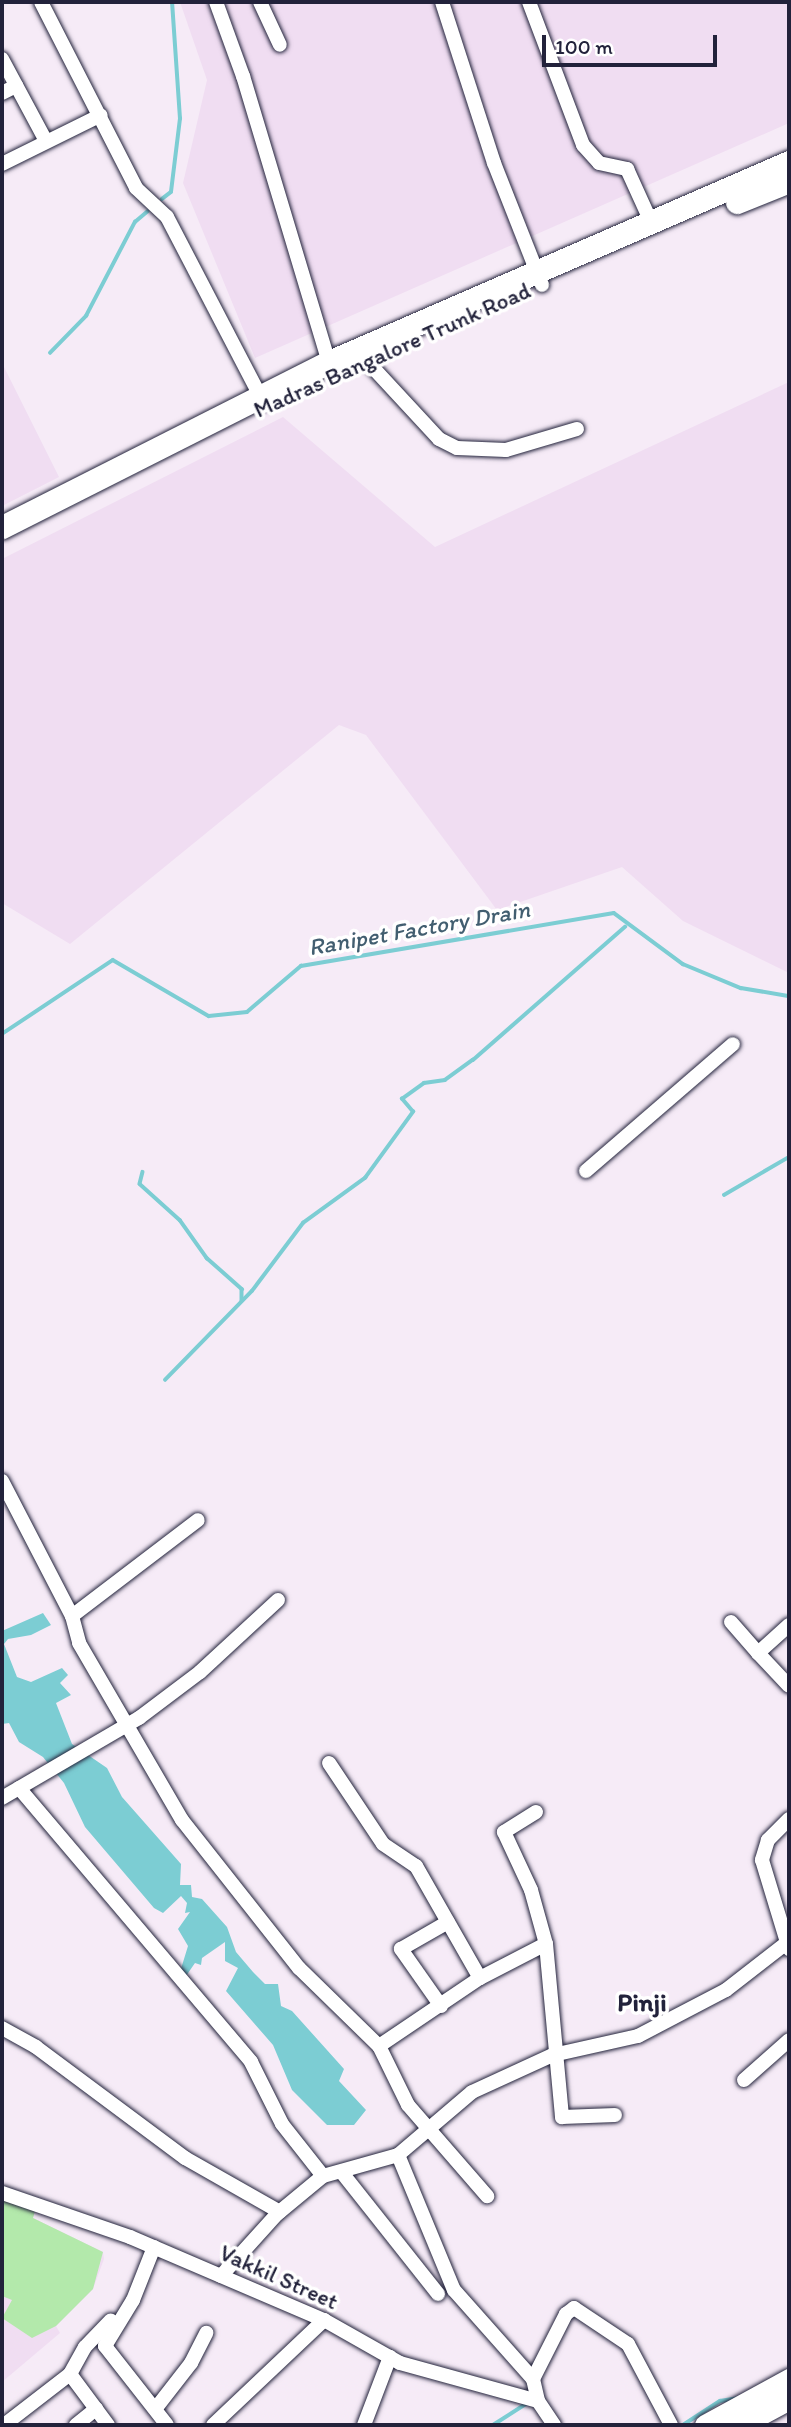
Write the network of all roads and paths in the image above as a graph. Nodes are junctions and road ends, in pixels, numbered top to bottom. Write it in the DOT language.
graph roads {
  1 [pos="41,2"];
  2 [pos="216,2"];
  3 [pos="260,2"];
  4 [pos="442,2"];
  5 [pos="529,2"];
  6 [pos="280,45"];
  7 [pos="2,60"];
  8 [pos="16,86"];
  9 [pos="2,93"];
  10 [pos="101,115"];
  11 [pos="46,141"];
  12 [pos="2,164"];
  13 [pos="787,176"];
  14 [pos="652,224"];
  15 [pos="539,279"];
  16 [pos="363,354"];
  17 [pos="329,362"];
  18 [pos="263,400"];
  19 [pos="577,429"];
  20 [pos="50,507"];
  21 [pos="2,527"];
  22 [pos="2,536"];
  23 [pos="733,1044"];
  24 [pos="586,1171"];
  25 [pos="2,1481"];
  26 [pos="198,1520"];
  27 [pos="278,1600"];
  28 [pos="72,1616"];
  29 [pos="731,1622"];
  30 [pos="789,1625"];
  31 [pos="758,1653"];
  32 [pos="789,1686"];
  33 [pos="127,1722"];
  34 [pos="330,1763"];
  35 [pos="19,1788"];
  36 [pos="2,1798"];
  37 [pos="536,1812"];
  38 [pos="789,1819"];
  39 [pos="448,1922"];
  40 [pos="546,1944"];
  41 [pos="787,1947"];
  42 [pos="480,1978"];
  43 [pos="441,2006"];
  44 [pos="2,2028"];
  45 [pos="789,2040"];
  46 [pos="379,2046"];
  47 [pos="553,2055"];
  48 [pos="744,2080"];
  49 [pos="615,2115"];
  50 [pos="430,2127"];
  51 [pos="398,2155"];
  52 [pos="343,2174"];
  53 [pos="323,2176"];
  54 [pos="2,2193"];
  55 [pos="487,2196"];
  56 [pos="280,2212"];
  57 [pos="154,2247"];
  58 [pos="221,2276"];
  59 [pos="438,2294"];
  60 [pos="111,2320"];
  61 [pos="324,2320"];
  62 [pos="206,2333"];
  63 [pos="390,2357"];
  64 [pos="70,2374"];
  65 [pos="533,2379"];
  66 [pos="789,2379"];
  67 [pos="538,2401"];
  68 [pos="783,2405"];
  69 [pos="156,2408"];
  70 [pos="96,2409"];
  71 [pos="4,2425"];
  72 [pos="76,2425"];
  73 [pos="108,2425"];
  74 [pos="167,2425"];
  75 [pos="213,2425"];
  76 [pos="364,2425"];
  77 [pos="554,2425"];
  78 [pos="671,2425"];
  79 [pos="705,2425"];
  80 [pos="739,2425"];
  1 -- 10 [label="street"];
  2 -- 17 [label="street"];
  3 -- 6 [label="street"];
  4 -- 15 [label="street"];
  5 -- 14 [label="street"];
  7 -- 8 [label="street"];
  8 -- 9 [label="street"];
  8 -- 11 [label="street"];
  10 -- 11 [label="street"];
  10 -- 18 [label="street"];
  11 -- 12 [label="street"];
  13 -- 14 [label="highway"];
  13 -- 15 [label="highway, Madras Bangalore Trunk Road"];
  14 -- 15 [label="highway"];
  15 -- 16 [label="highway, Madras Bangalore Trunk Road"];
  16 -- 17 [label="highway"];
  16 -- 18 [label="highway, Madras Bangalore Trunk Road"];
  16 -- 19 [label="street"];
  17 -- 18 [label="highway"];
  18 -- 20 [label="highway, Madras Bangalore Trunk Road"];
  20 -- 21 [label="highway"];
  20 -- 22 [label="highway, Madras Bangalore Trunk Road"];
  23 -- 24 [label="street"];
  25 -- 28 [label="street"];
  26 -- 28 [label="street"];
  27 -- 33 [label="street"];
  28 -- 33 [label="street"];
  29 -- 31 [label="street"];
  30 -- 31 [label="street"];
  31 -- 32 [label="street"];
  33 -- 35 [label="street"];
  33 -- 46 [label="street"];
  34 -- 39 [label="street"];
  35 -- 36 [label="street"];
  35 -- 53 [label="street"];
  37 -- 40 [label="street"];
  38 -- 41 [label="street"];
  39 -- 42 [label="street"];
  39 -- 43 [label="street"];
  40 -- 42 [label="street"];
  40 -- 47 [label="street"];
  41 -- 47 [label="street"];
  42 -- 43 [label="street"];
  43 -- 46 [label="street"];
  44 -- 56 [label="street"];
  45 -- 48 [label="street"];
  46 -- 50 [label="street"];
  47 -- 49 [label="street"];
  47 -- 50 [label="street"];
  50 -- 51 [label="street"];
  50 -- 55 [label="street"];
  51 -- 52 [label="street"];
  51 -- 65 [label="street"];
  52 -- 53 [label="street"];
  52 -- 59 [label="street"];
  53 -- 56 [label="street"];
  54 -- 57 [label="street, Vakkil Street"];
  56 -- 58 [label="street"];
  57 -- 58 [label="street, Vakkil Street"];
  57 -- 69 [label="street"];
  58 -- 61 [label="street, Vakkil Street"];
  60 -- 64 [label="street"];
  61 -- 63 [label="street, Vakkil Street"];
  61 -- 75 [label="street"];
  62 -- 69 [label="street"];
  63 -- 67 [label="street, Vakkil Street"];
  63 -- 76 [label="street"];
  64 -- 70 [label="street"];
  64 -- 71 [label="street"];
  65 -- 67 [label="street"];
  65 -- 78 [label="street"];
  66 -- 79 [label="main road"];
  67 -- 77 [label="street"];
  68 -- 80 [label="highway"];
  69 -- 74 [label="street"];
  70 -- 72 [label="street"];
  70 -- 73 [label="street"];
}
